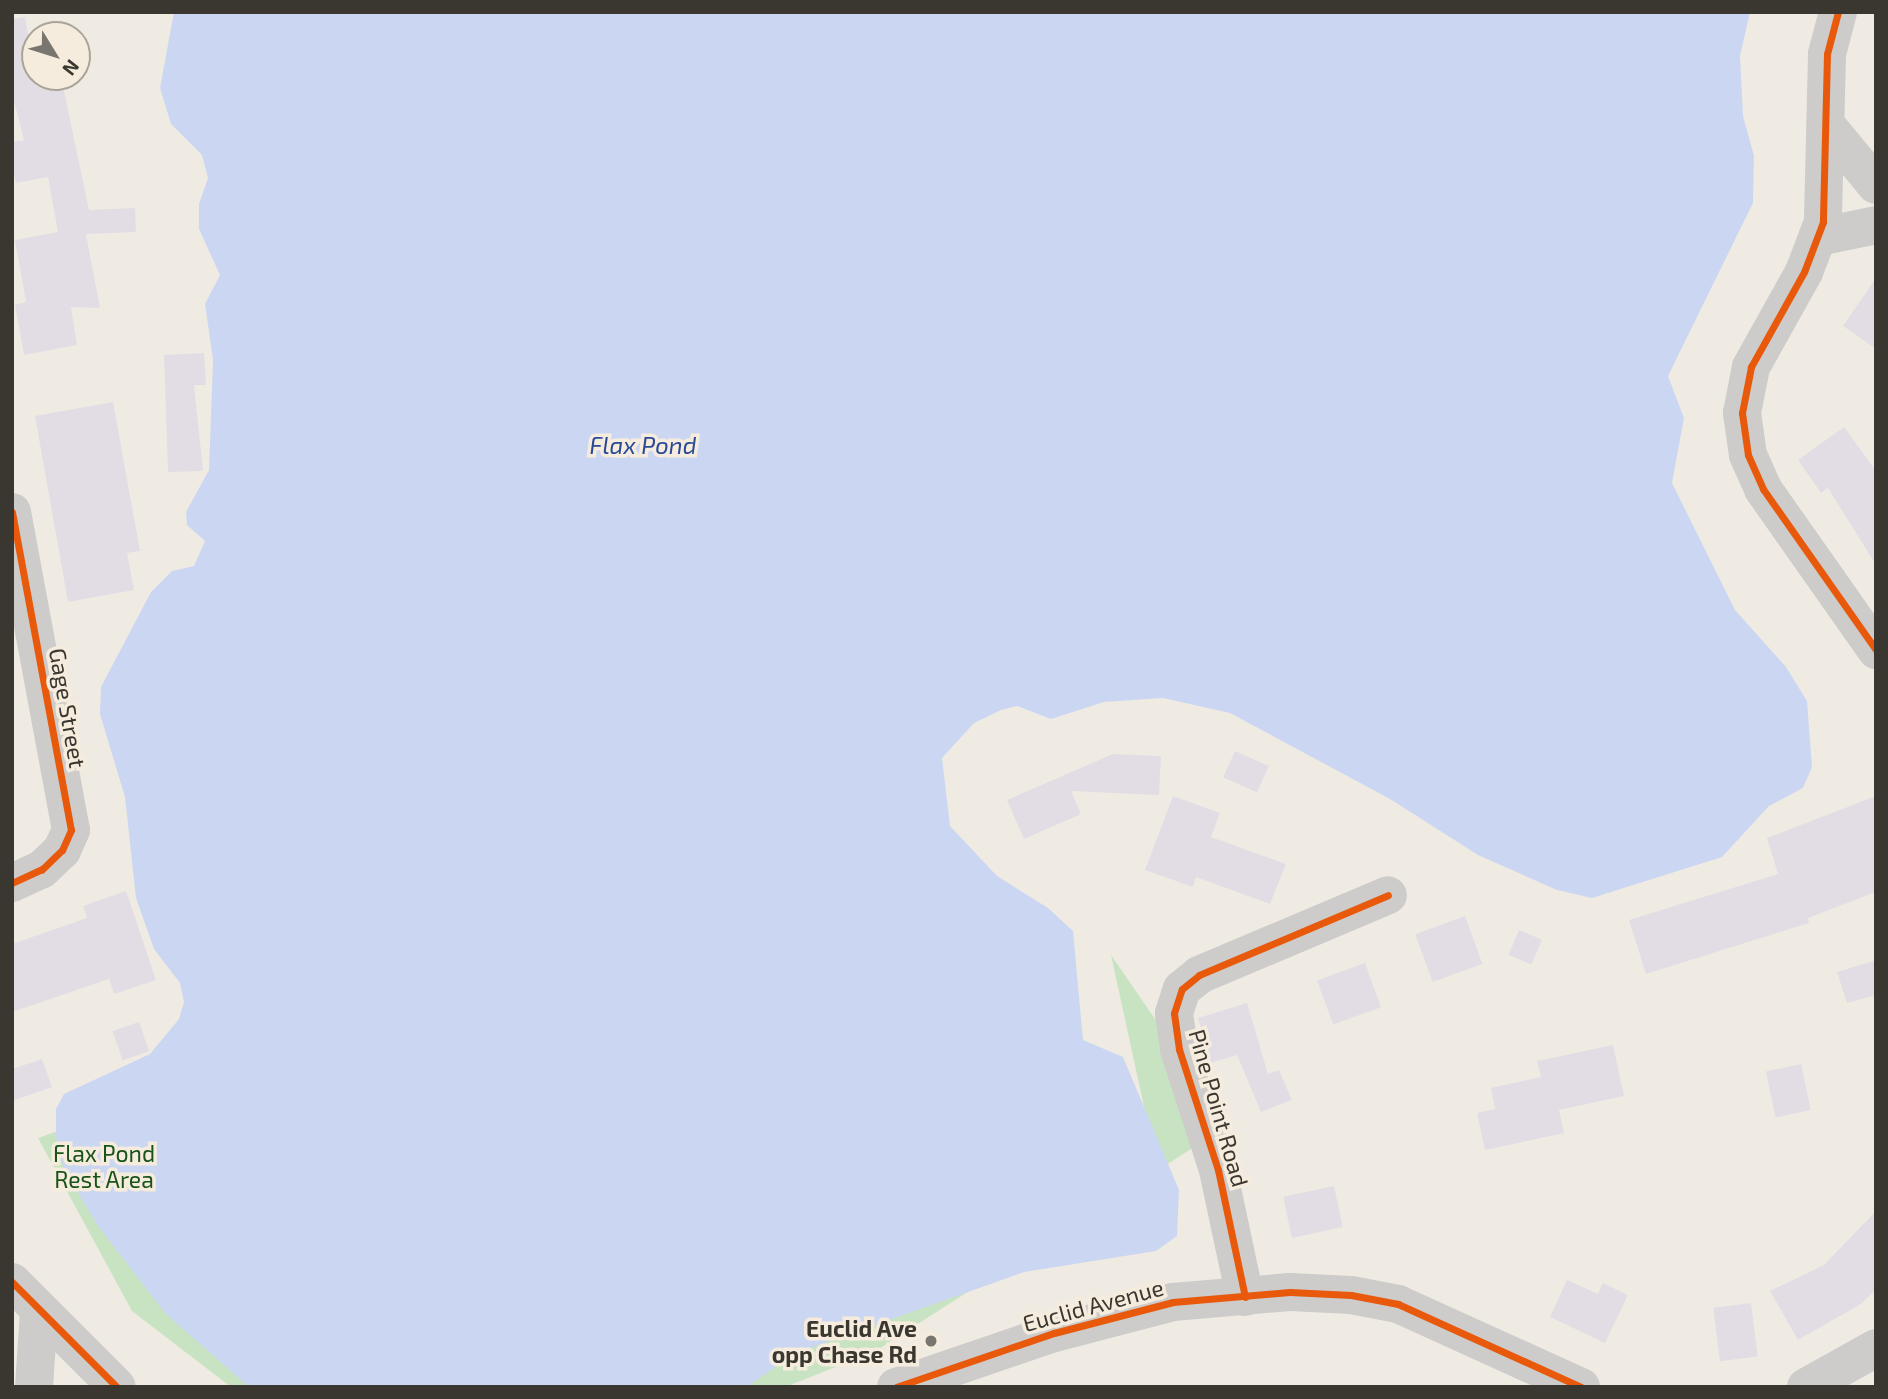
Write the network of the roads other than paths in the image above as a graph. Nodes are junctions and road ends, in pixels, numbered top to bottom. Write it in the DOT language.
graph roads {
  1 [pos="1838,12"];
  2 [pos="1828,127"];
  3 [pos="1876,185"];
  4 [pos="1876,225"];
  5 [pos="1819,237"];
  6 [pos="12,512"];
  7 [pos="1876,650"];
  8 [pos="12,883"];
  9 [pos="1388,895"];
  10 [pos="12,1282"];
  11 [pos="1245,1297"];
  12 [pos="39,1311"];
  13 [pos="1876,1349"];
  14 [pos="898,1386"];
  15 [pos="34,1387"];
  16 [pos="117,1387"];
  17 [pos="1581,1387"];
  18 [pos="1806,1387"];
  1 -- 2 [label="street"];
  2 -- 3 [label="street"];
  2 -- 5 [label="street"];
  4 -- 5 [label="street"];
  5 -- 7 [label="street"];
  6 -- 8 [label="street, Gage Street"];
  9 -- 11 [label="street, Pine Point Road"];
  10 -- 12 [label="street"];
  11 -- 14 [label="street, Euclid Avenue"];
  11 -- 17 [label="street, Euclid Avenue"];
  12 -- 15 [label="street"];
  12 -- 16 [label="street"];
  13 -- 18 [label="street"];
}
